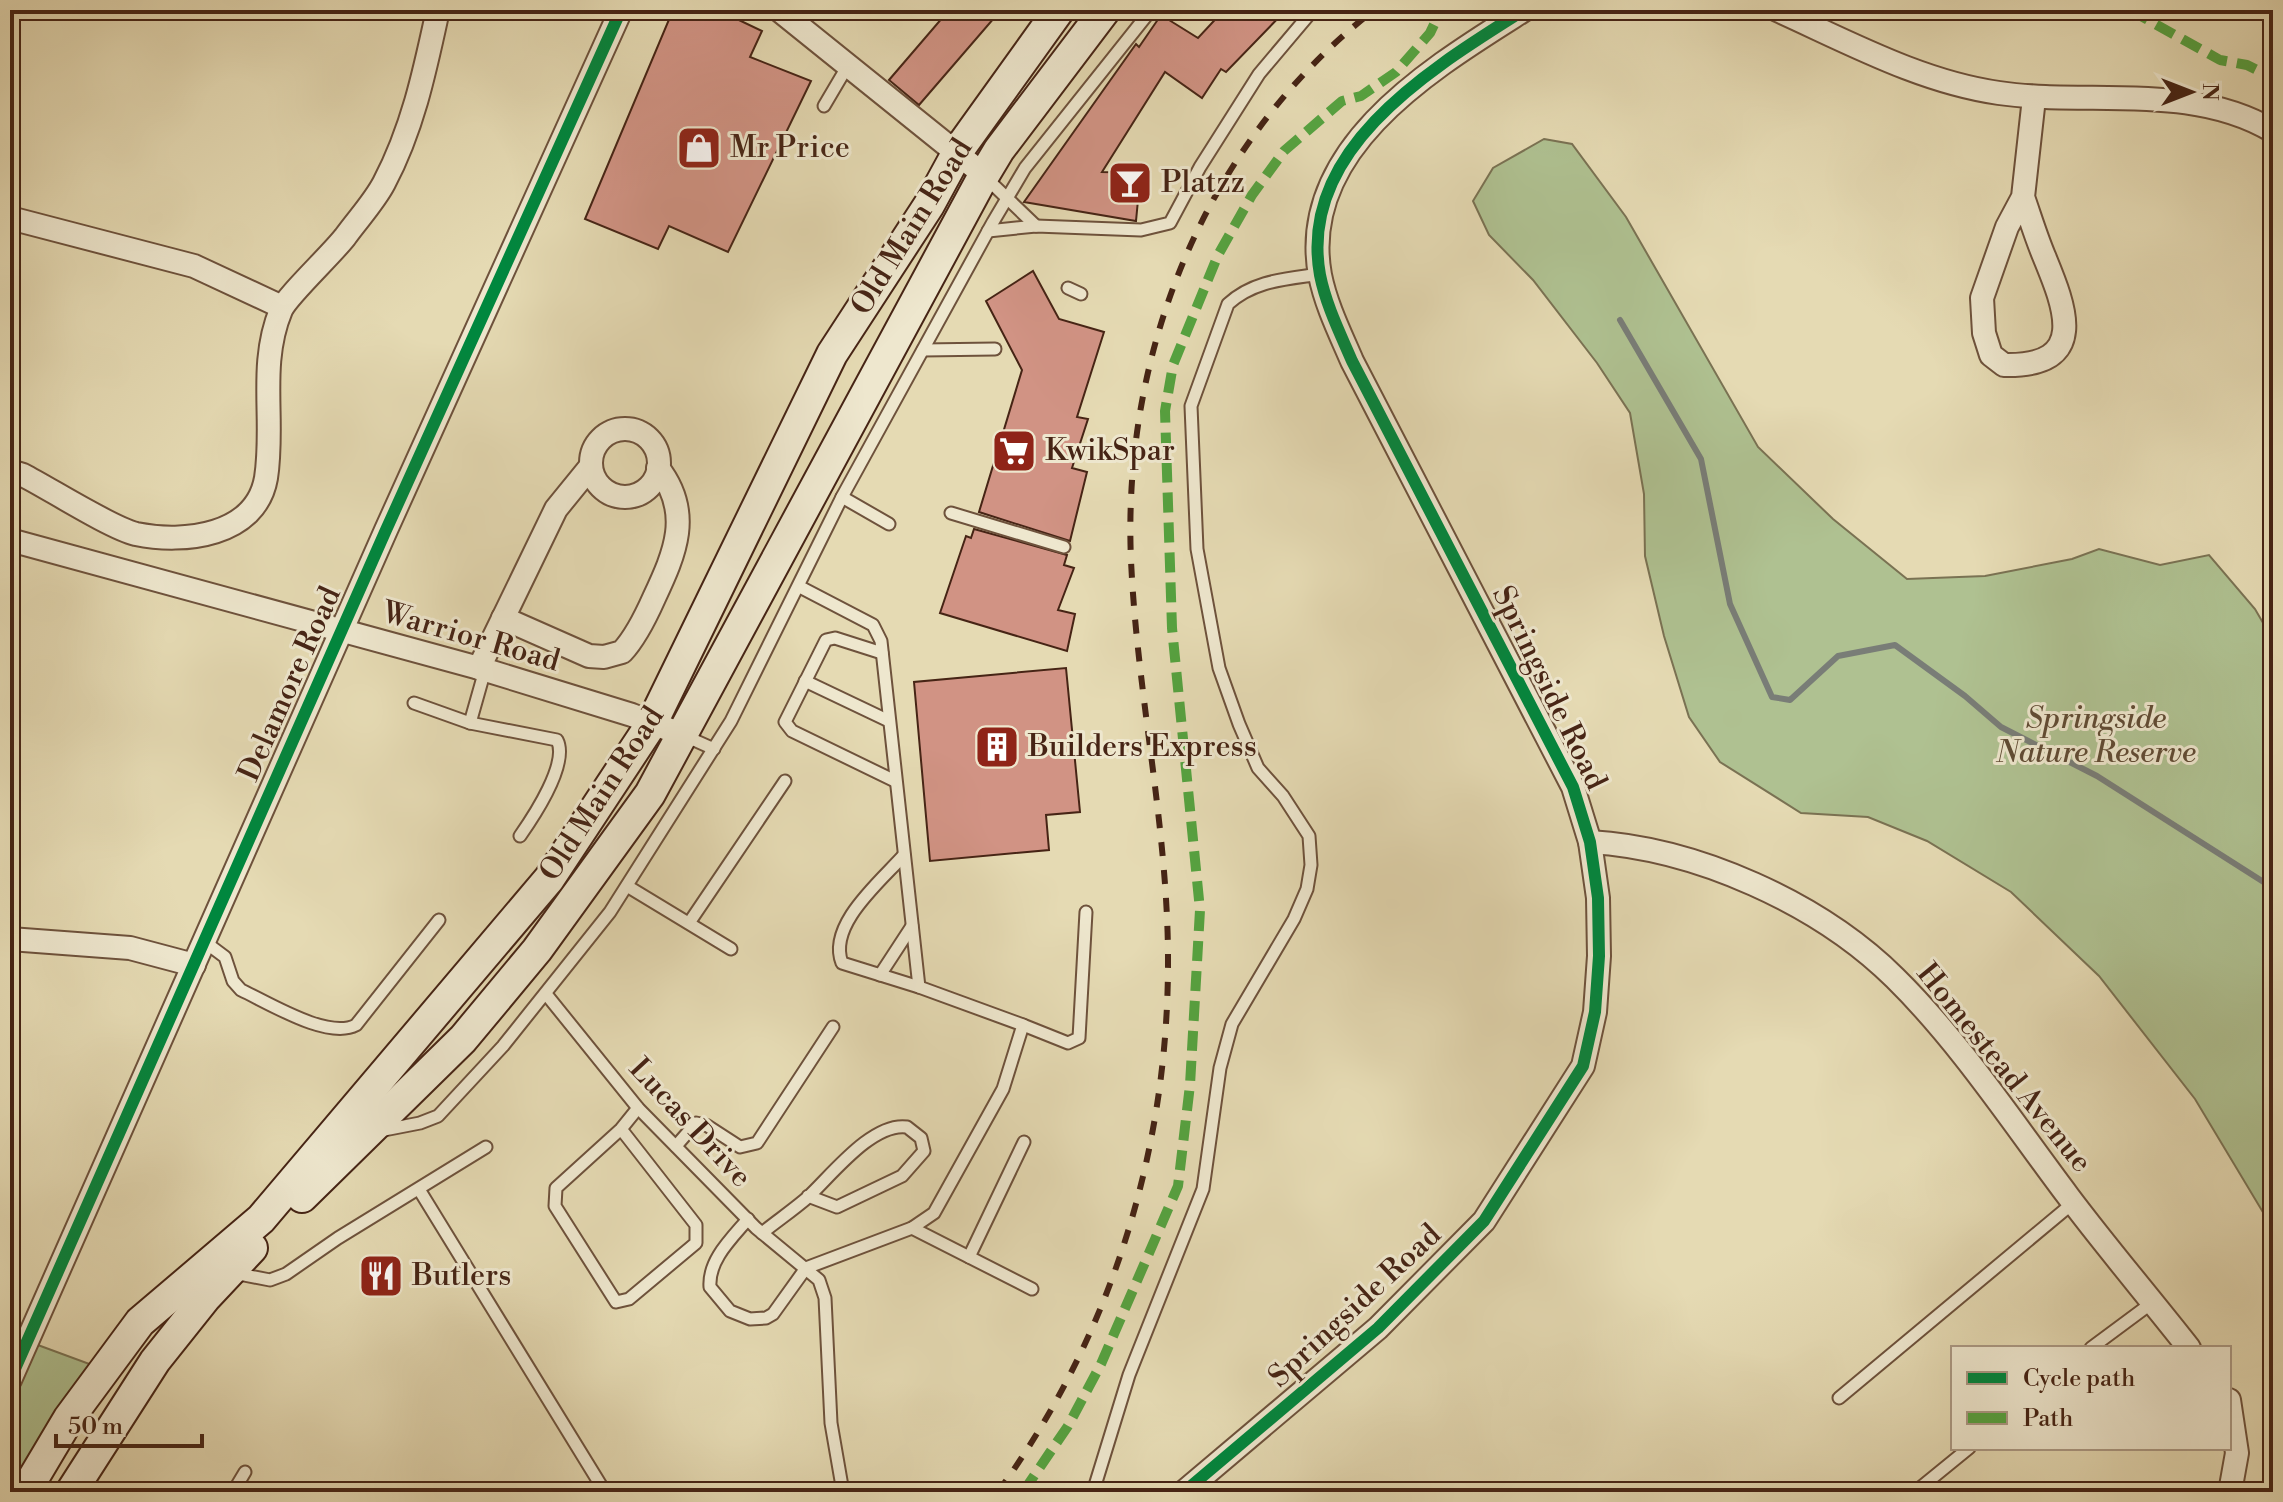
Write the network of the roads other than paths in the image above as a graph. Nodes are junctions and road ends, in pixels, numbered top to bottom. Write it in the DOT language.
graph roads {
  1 [pos="438,10"];
  2 [pos="621,10"];
  3 [pos="779,10"];
  4 [pos="1059,10"];
  5 [pos="1105,10"];
  6 [pos="1151,10"];
  7 [pos="1313,10"];
  8 [pos="1524,10"];
  9 [pos="1777,10"];
  10 [pos="847,67"];
  11 [pos="2034,98"];
  12 [pos="824,106"];
  13 [pos="2273,131"];
  14 [pos="956,155"];
  15 [pos="984,175"];
  16 [pos="2023,197"];
  17 [pos="1007,198"];
  18 [pos="10,218"];
  19 [pos="1036,226"];
  20 [pos="988,231"];
  21 [pos="1320,274"];
  22 [pos="1068,288"];
  23 [pos="1081,294"];
  24 [pos="282,307"];
  25 [pos="995,349"];
  26 [pos="923,350"];
  27 [pos="591,466"];
  28 [pos="658,468"];
  29 [pos="10,471"];
  30 [pos="842,497"];
  31 [pos="951,513"];
  32 [pos="889,524"];
  33 [pos="10,540"];
  34 [pos="1064,547"];
  35 [pos="800,587"];
  36 [pos="503,618"];
  37 [pos="341,632"];
  38 [pos="882,653"];
  39 [pos="482,669"];
  40 [pos="805,681"];
  41 [pos="414,703"];
  42 [pos="889,721"];
  43 [pos="470,723"];
  44 [pos="652,723"];
  45 [pos="683,735"];
  46 [pos="714,749"];
  47 [pos="785,781"];
  48 [pos="895,781"];
  49 [pos="520,836"];
  50 [pos="1590,842"];
  51 [pos="904,855"];
  52 [pos="627,886"];
  53 [pos="1086,912"];
  54 [pos="439,920"];
  55 [pos="689,923"];
  56 [pos="912,925"];
  57 [pos="10,939"];
  58 [pos="205,942"];
  59 [pos="731,949"];
  60 [pos="194,965"];
  61 [pos="880,975"];
  62 [pos="919,987"];
  63 [pos="546,994"];
  64 [pos="1023,1025"];
  65 [pos="833,1027"];
  66 [pos="638,1108"];
  67 [pos="621,1129"];
  68 [pos="372,1132"];
  69 [pos="1024,1142"];
  70 [pos="676,1146"];
  71 [pos="486,1147"];
  72 [pos="420,1191"];
  73 [pos="808,1196"];
  74 [pos="2073,1203"];
  75 [pos="748,1219"];
  76 [pos="912,1228"];
  77 [pos="762,1233"];
  78 [pos="969,1257"];
  79 [pos="809,1270"];
  80 [pos="230,1272"];
  81 [pos="1032,1289"];
  82 [pos="2153,1302"];
  83 [pos="2094,1346"];
  84 [pos="2187,1346"];
  85 [pos="10,1380"];
  86 [pos="1839,1398"];
  87 [pos="2231,1413"];
  88 [pos="1967,1450"];
  89 [pos="245,1472"];
  90 [pos="25,1492"];
  91 [pos="71,1492"];
  92 [pos="233,1492"];
  93 [pos="605,1492"];
  94 [pos="843,1492"];
  95 [pos="1093,1492"];
  96 [pos="1184,1492"];
  97 [pos="1915,1492"];
  98 [pos="2230,1492"];
  1 -- 24 [label="street"];
  2 -- 37 [label="street, Delamore Road"];
  3 -- 10 [label="street"];
  4 -- 14 [label="main road, Old Main Road"];
  5 -- 15 [label="main road, Old Main Road"];
  6 -- 17 [label="lane"];
  7 -- 19 [label="lane"];
  8 -- 21 [label="street, Springside Road"];
  9 -- 11 [label="street"];
  10 -- 12 [label="lane"];
  10 -- 14 [label="street"];
  11 -- 13 [label="street"];
  11 -- 16 [label="street"];
  14 -- 15 [label="street"];
  14 -- 44 [label="main road, Old Main Road"];
  15 -- 17 [label="lane"];
  15 -- 45 [label="main road, Old Main Road"];
  16 -- 16 [label="street"];
  17 -- 19 [label="lane"];
  17 -- 20 [label="lane"];
  18 -- 24 [label="street"];
  19 -- 20 [label="lane"];
  20 -- 26 [label="lane"];
  21 -- 50 [label="street, Springside Road"];
  21 -- 95 [label="lane"];
  22 -- 23 [label="lane"];
  24 -- 29 [label="street"];
  25 -- 26 [label="lane"];
  26 -- 30 [label="lane"];
  27 -- 28 [label="street"];
  27 -- 28 [label="street"];
  27 -- 36 [label="street"];
  28 -- 36 [label="street"];
  30 -- 32 [label="lane"];
  30 -- 35 [label="lane"];
  31 -- 34 [label="lane"];
  33 -- 37 [label="street, Warrior Road"];
  35 -- 38 [label="lane"];
  35 -- 46 [label="lane"];
  36 -- 39 [label="street"];
  37 -- 39 [label="street, Warrior Road"];
  37 -- 58 [label="street, Delamore Road"];
  38 -- 40 [label="lane"];
  38 -- 42 [label="lane"];
  39 -- 43 [label="lane"];
  39 -- 44 [label="street, Warrior Road"];
  40 -- 42 [label="lane"];
  40 -- 48 [label="lane"];
  41 -- 43 [label="lane"];
  42 -- 48 [label="lane"];
  43 -- 49 [label="lane"];
  44 -- 45 [label="street, Warrior Road"];
  44 -- 90 [label="main road, Old Main Road"];
  45 -- 46 [label="lane"];
  45 -- 68 [label="main road, Old Main Road"];
  46 -- 52 [label="lane"];
  47 -- 55 [label="lane"];
  48 -- 51 [label="lane"];
  50 -- 74 [label="street, Homestead Avenue"];
  50 -- 96 [label="street, Springside Road"];
  51 -- 56 [label="lane"];
  51 -- 61 [label="lane"];
  52 -- 55 [label="lane"];
  52 -- 63 [label="lane"];
  53 -- 64 [label="lane"];
  54 -- 58 [label="lane"];
  55 -- 59 [label="lane"];
  56 -- 61 [label="lane"];
  56 -- 62 [label="lane"];
  57 -- 60 [label="street"];
  58 -- 60 [label="street, Delamore Road"];
  60 -- 85 [label="street, Delamore Road"];
  61 -- 62 [label="lane"];
  62 -- 64 [label="lane"];
  63 -- 66 [label="lane, Lucas Drive"];
  63 -- 68 [label="lane"];
  64 -- 76 [label="lane"];
  65 -- 70 [label="lane"];
  66 -- 67 [label="lane"];
  66 -- 70 [label="lane, Lucas Drive"];
  67 -- 67 [label="lane"];
  68 -- 80 [label="main road, Old Main Road"];
  69 -- 78 [label="lane"];
  70 -- 75 [label="lane, Lucas Drive"];
  71 -- 72 [label="lane"];
  72 -- 80 [label="lane"];
  72 -- 93 [label="lane"];
  73 -- 73 [label="lane"];
  73 -- 77 [label="lane"];
  74 -- 82 [label="street, Homestead Avenue"];
  74 -- 86 [label="lane"];
  75 -- 77 [label="lane, Lucas Drive"];
  75 -- 79 [label="lane"];
  76 -- 78 [label="lane"];
  76 -- 79 [label="lane"];
  77 -- 79 [label="lane, Lucas Drive"];
  78 -- 81 [label="lane"];
  79 -- 94 [label="lane"];
  80 -- 91 [label="main road, Old Main Road"];
  82 -- 83 [label="lane"];
  82 -- 84 [label="street, Homestead Avenue"];
  87 -- 98 [label="street"];
  88 -- 97 [label="lane"];
  89 -- 92 [label="lane"];
}
